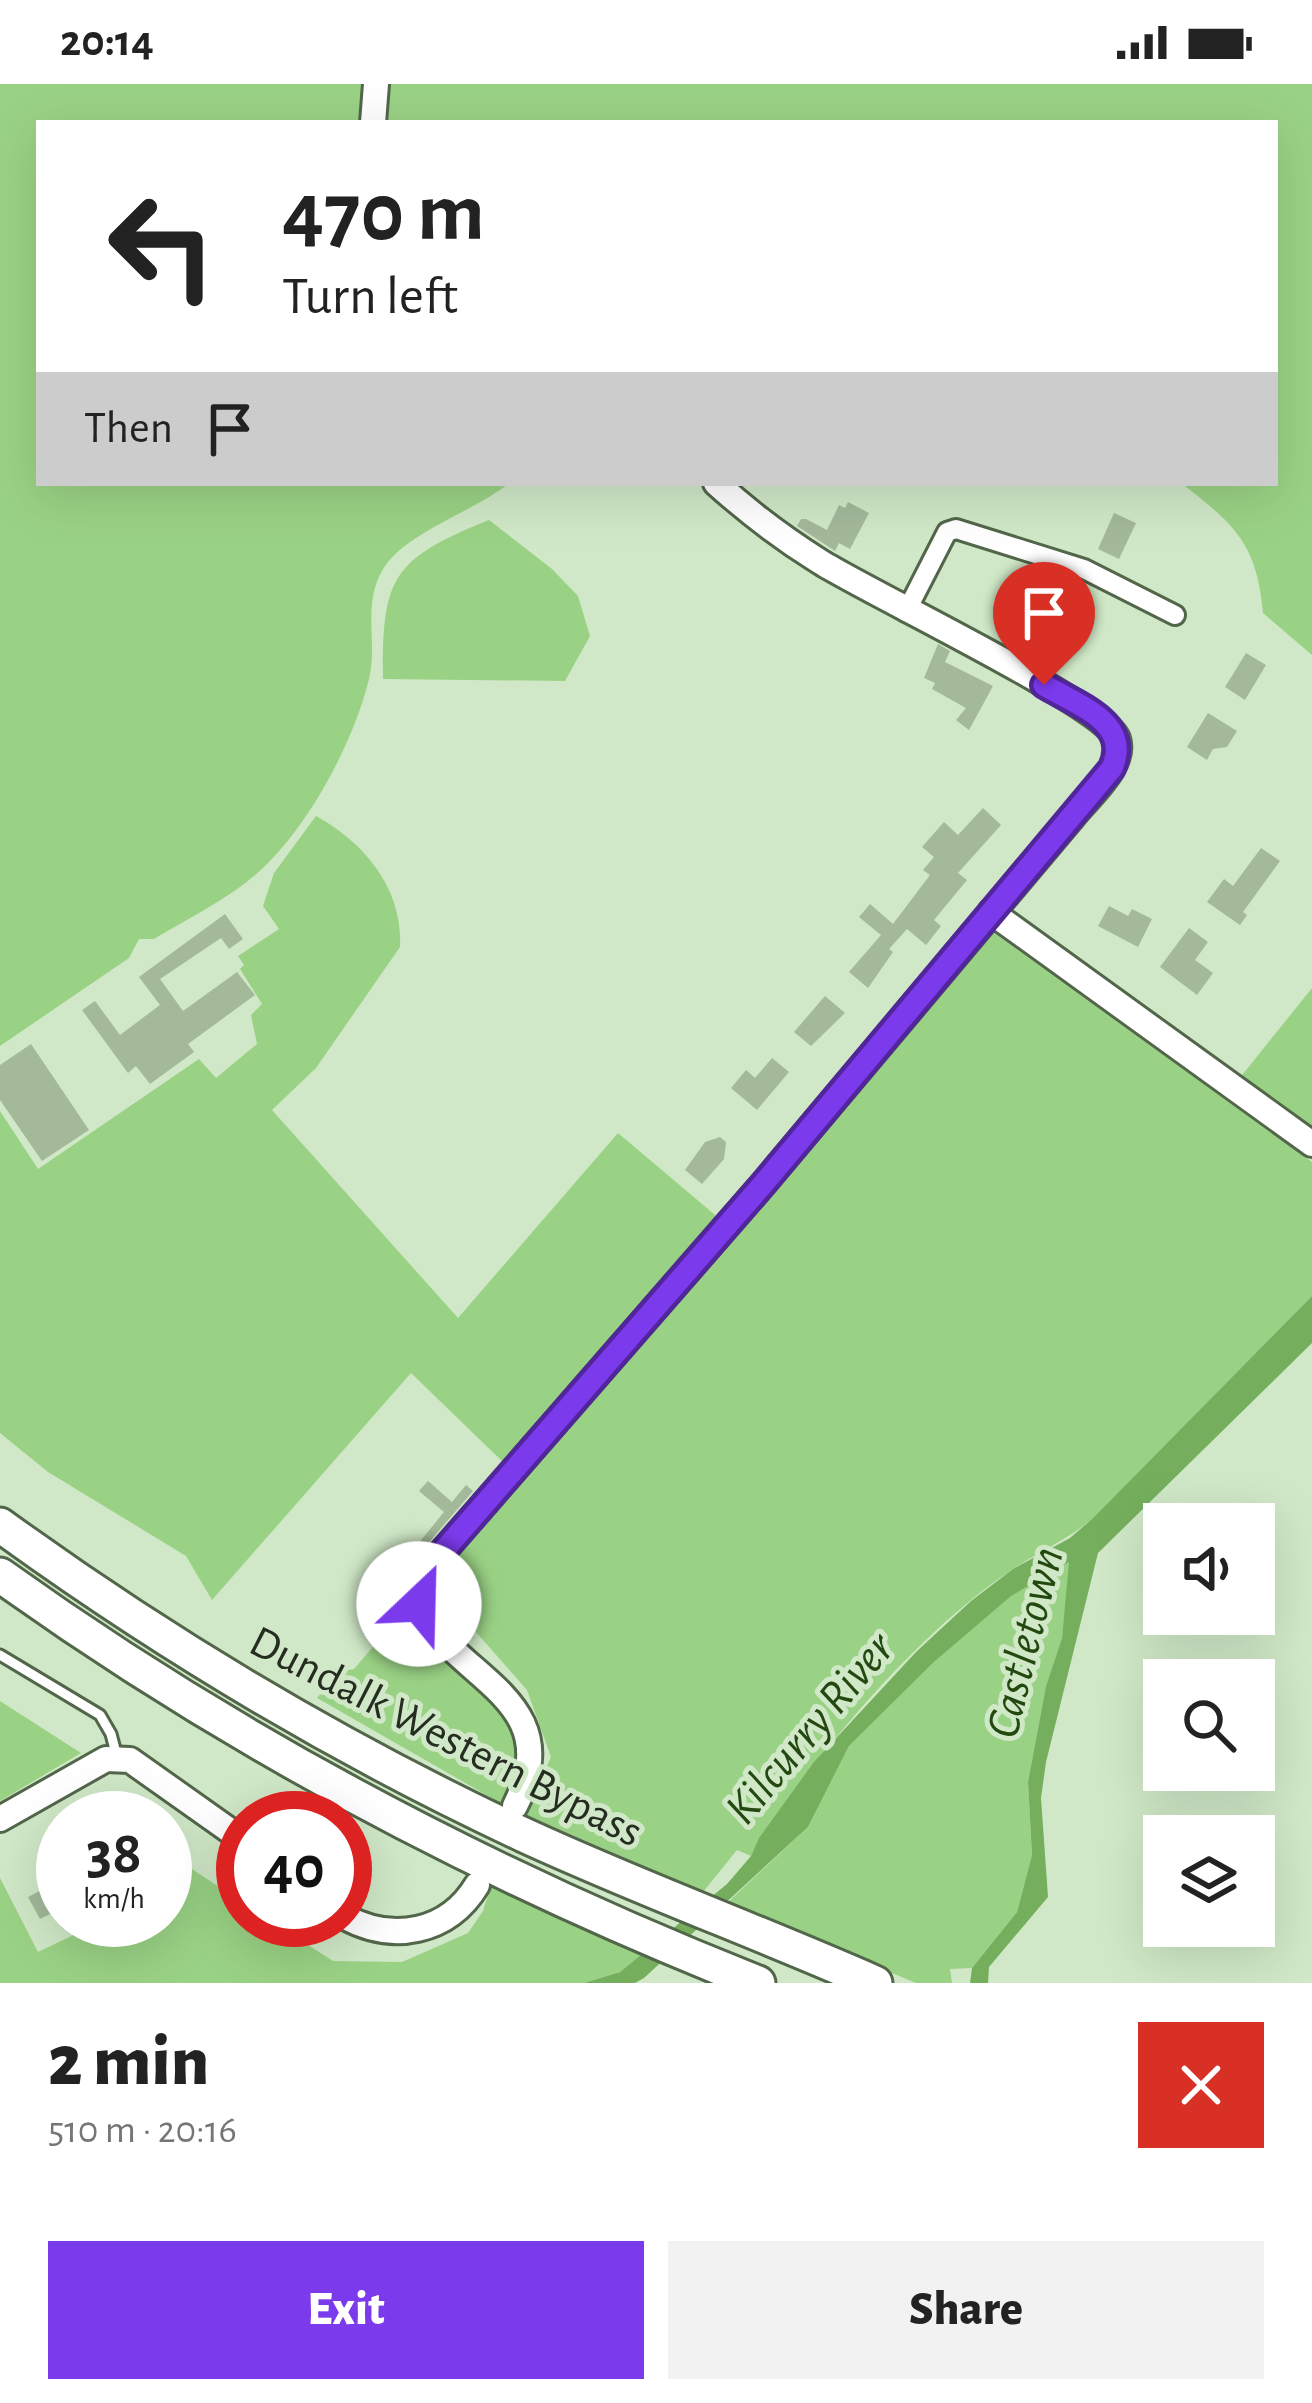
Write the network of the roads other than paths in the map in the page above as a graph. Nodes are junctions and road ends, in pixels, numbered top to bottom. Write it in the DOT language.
graph roads {
  1 [pos="376,84"];
  2 [pos="373,120"];
  3 [pos="720,486"];
  4 [pos="905,612"];
  5 [pos="1174,615"];
  6 [pos="991,912"];
  7 [pos="1312,1144"];
  8 [pos="0,1525"];
  9 [pos="0,1576"];
  10 [pos="0,1655"];
  11 [pos="123,1760"];
  12 [pos="515,1806"];
  13 [pos="0,1819"];
  14 [pos="216,1822"];
  15 [pos="477,1885"];
  16 [pos="372,1928"];
  17 [pos="758,1983"];
  18 [pos="875,1983"];
  1 -- 2 [label="street"];
  3 -- 4 [label="street"];
  4 -- 5 [label="street"];
  4 -- 6 [label="street"];
  6 -- 7 [label="street"];
  6 -- 12 [label="street"];
  8 -- 18 [label="highway, Dundalk Western Bypass"];
  9 -- 17 [label="highway, Dundalk Western Bypass"];
  10 -- 11 [label="lane"];
  11 -- 13 [label="street"];
  11 -- 14 [label="street"];
  15 -- 16 [label="street"];
}
